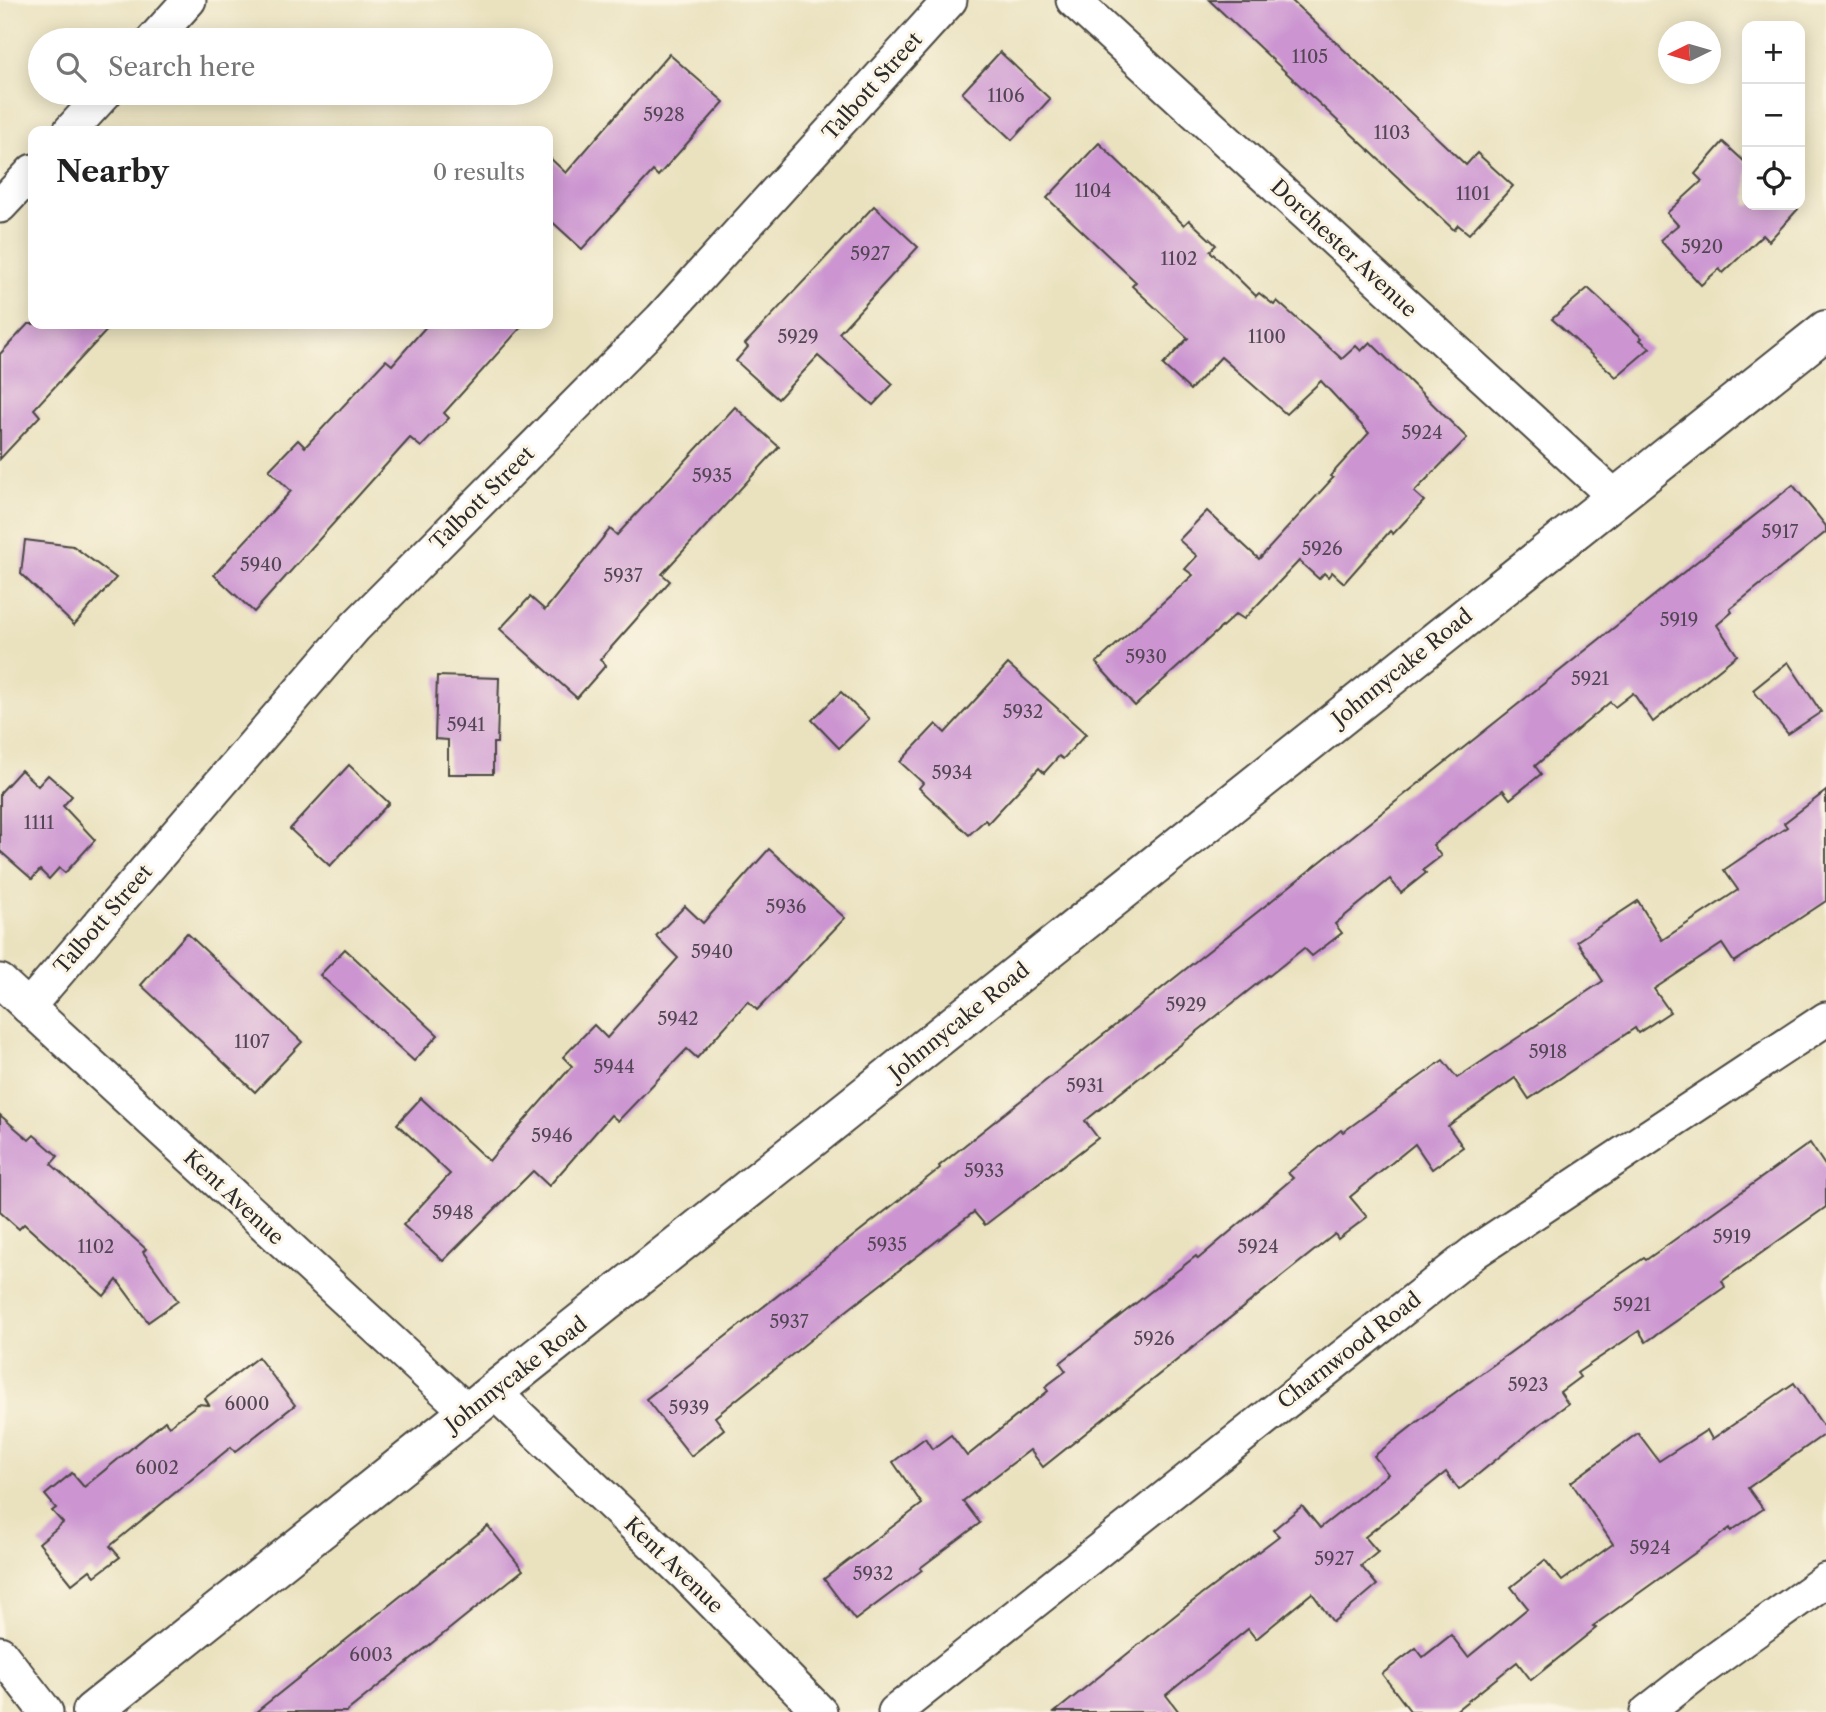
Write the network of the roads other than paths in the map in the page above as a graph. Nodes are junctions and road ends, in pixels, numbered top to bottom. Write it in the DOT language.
graph roads {
  1 [pos="189,0"];
  2 [pos="950,0"];
  3 [pos="1073,0"];
  4 [pos="164,28"];
  5 [pos="94,105"];
  6 [pos="75,126"];
  7 [pos="28,176"];
  8 [pos="0,206"];
  9 [pos="1826,330"];
  10 [pos="1615,497"];
  11 [pos="0,981"];
  12 [pos="28,1007"];
  13 [pos="1826,1019"];
  14 [pos="481,1402"];
  15 [pos="1826,1580"];
  16 [pos="0,1653"];
  17 [pos="46,1712"];
  18 [pos="92,1712"];
  19 [pos="820,1712"];
  20 [pos="895,1712"];
  21 [pos="1647,1712"];
  1 -- 4 [label="street"];
  2 -- 12 [label="street, Talbott Street"];
  3 -- 10 [label="street, Dorchester Avenue"];
  5 -- 6 [label="street"];
  7 -- 8 [label="street"];
  9 -- 10 [label="main road, Johnnycake Road"];
  10 -- 14 [label="main road, Johnnycake Road"];
  11 -- 12 [label="street, Kent Avenue"];
  12 -- 14 [label="street, Kent Avenue"];
  13 -- 20 [label="street, Charnwood Road"];
  14 -- 18 [label="main road, Johnnycake Road"];
  14 -- 19 [label="street, Kent Avenue"];
  15 -- 21 [label="street"];
  16 -- 17 [label="street"];
}
